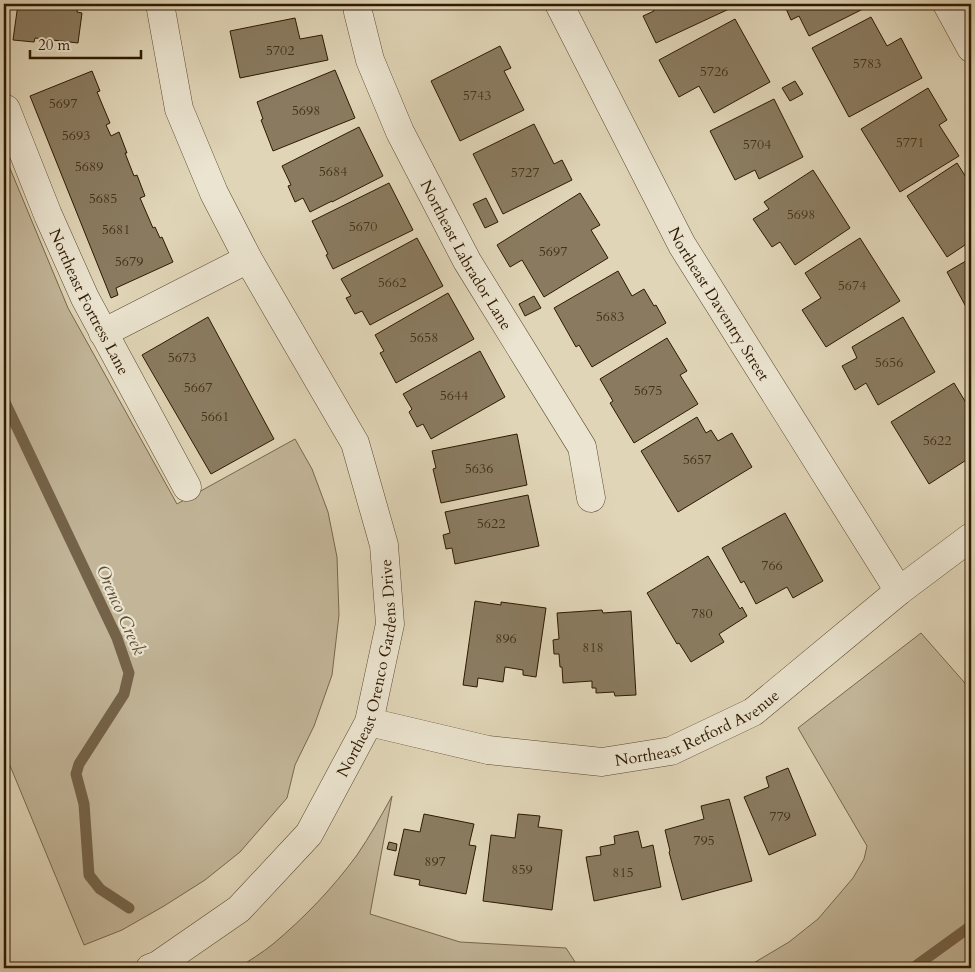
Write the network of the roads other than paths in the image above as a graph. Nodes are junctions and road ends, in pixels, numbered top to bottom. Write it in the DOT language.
graph roads {
  1 [pos="160,4"];
  2 [pos="358,4"];
  3 [pos="559,4"];
  4 [pos="948,4"];
  5 [pos="971,48"];
  6 [pos="6,109"];
  7 [pos="248,260"];
  8 [pos="103,333"];
  9 [pos="187,487"];
  10 [pos="591,498"];
  11 [pos="971,537"];
  12 [pos="899,591"];
  13 [pos="369,722"];
  14 [pos="150,968"];
  1 -- 7 [label="street, Northeast Orenco Gardens Drive"];
  2 -- 10 [label="street, Northeast Labrador Lane"];
  3 -- 12 [label="street, Northeast Daventry Street"];
  4 -- 5 [label="street"];
  6 -- 8 [label="street, Northeast Fortress Lane"];
  7 -- 8 [label="street"];
  7 -- 13 [label="street, Northeast Orenco Gardens Drive"];
  8 -- 9 [label="street, Northeast Fortress Lane"];
  11 -- 12 [label="street, Northeast Retford Avenue"];
  12 -- 13 [label="street, Northeast Retford Avenue"];
  13 -- 14 [label="street, Northeast Orenco Gardens Drive"];
}
